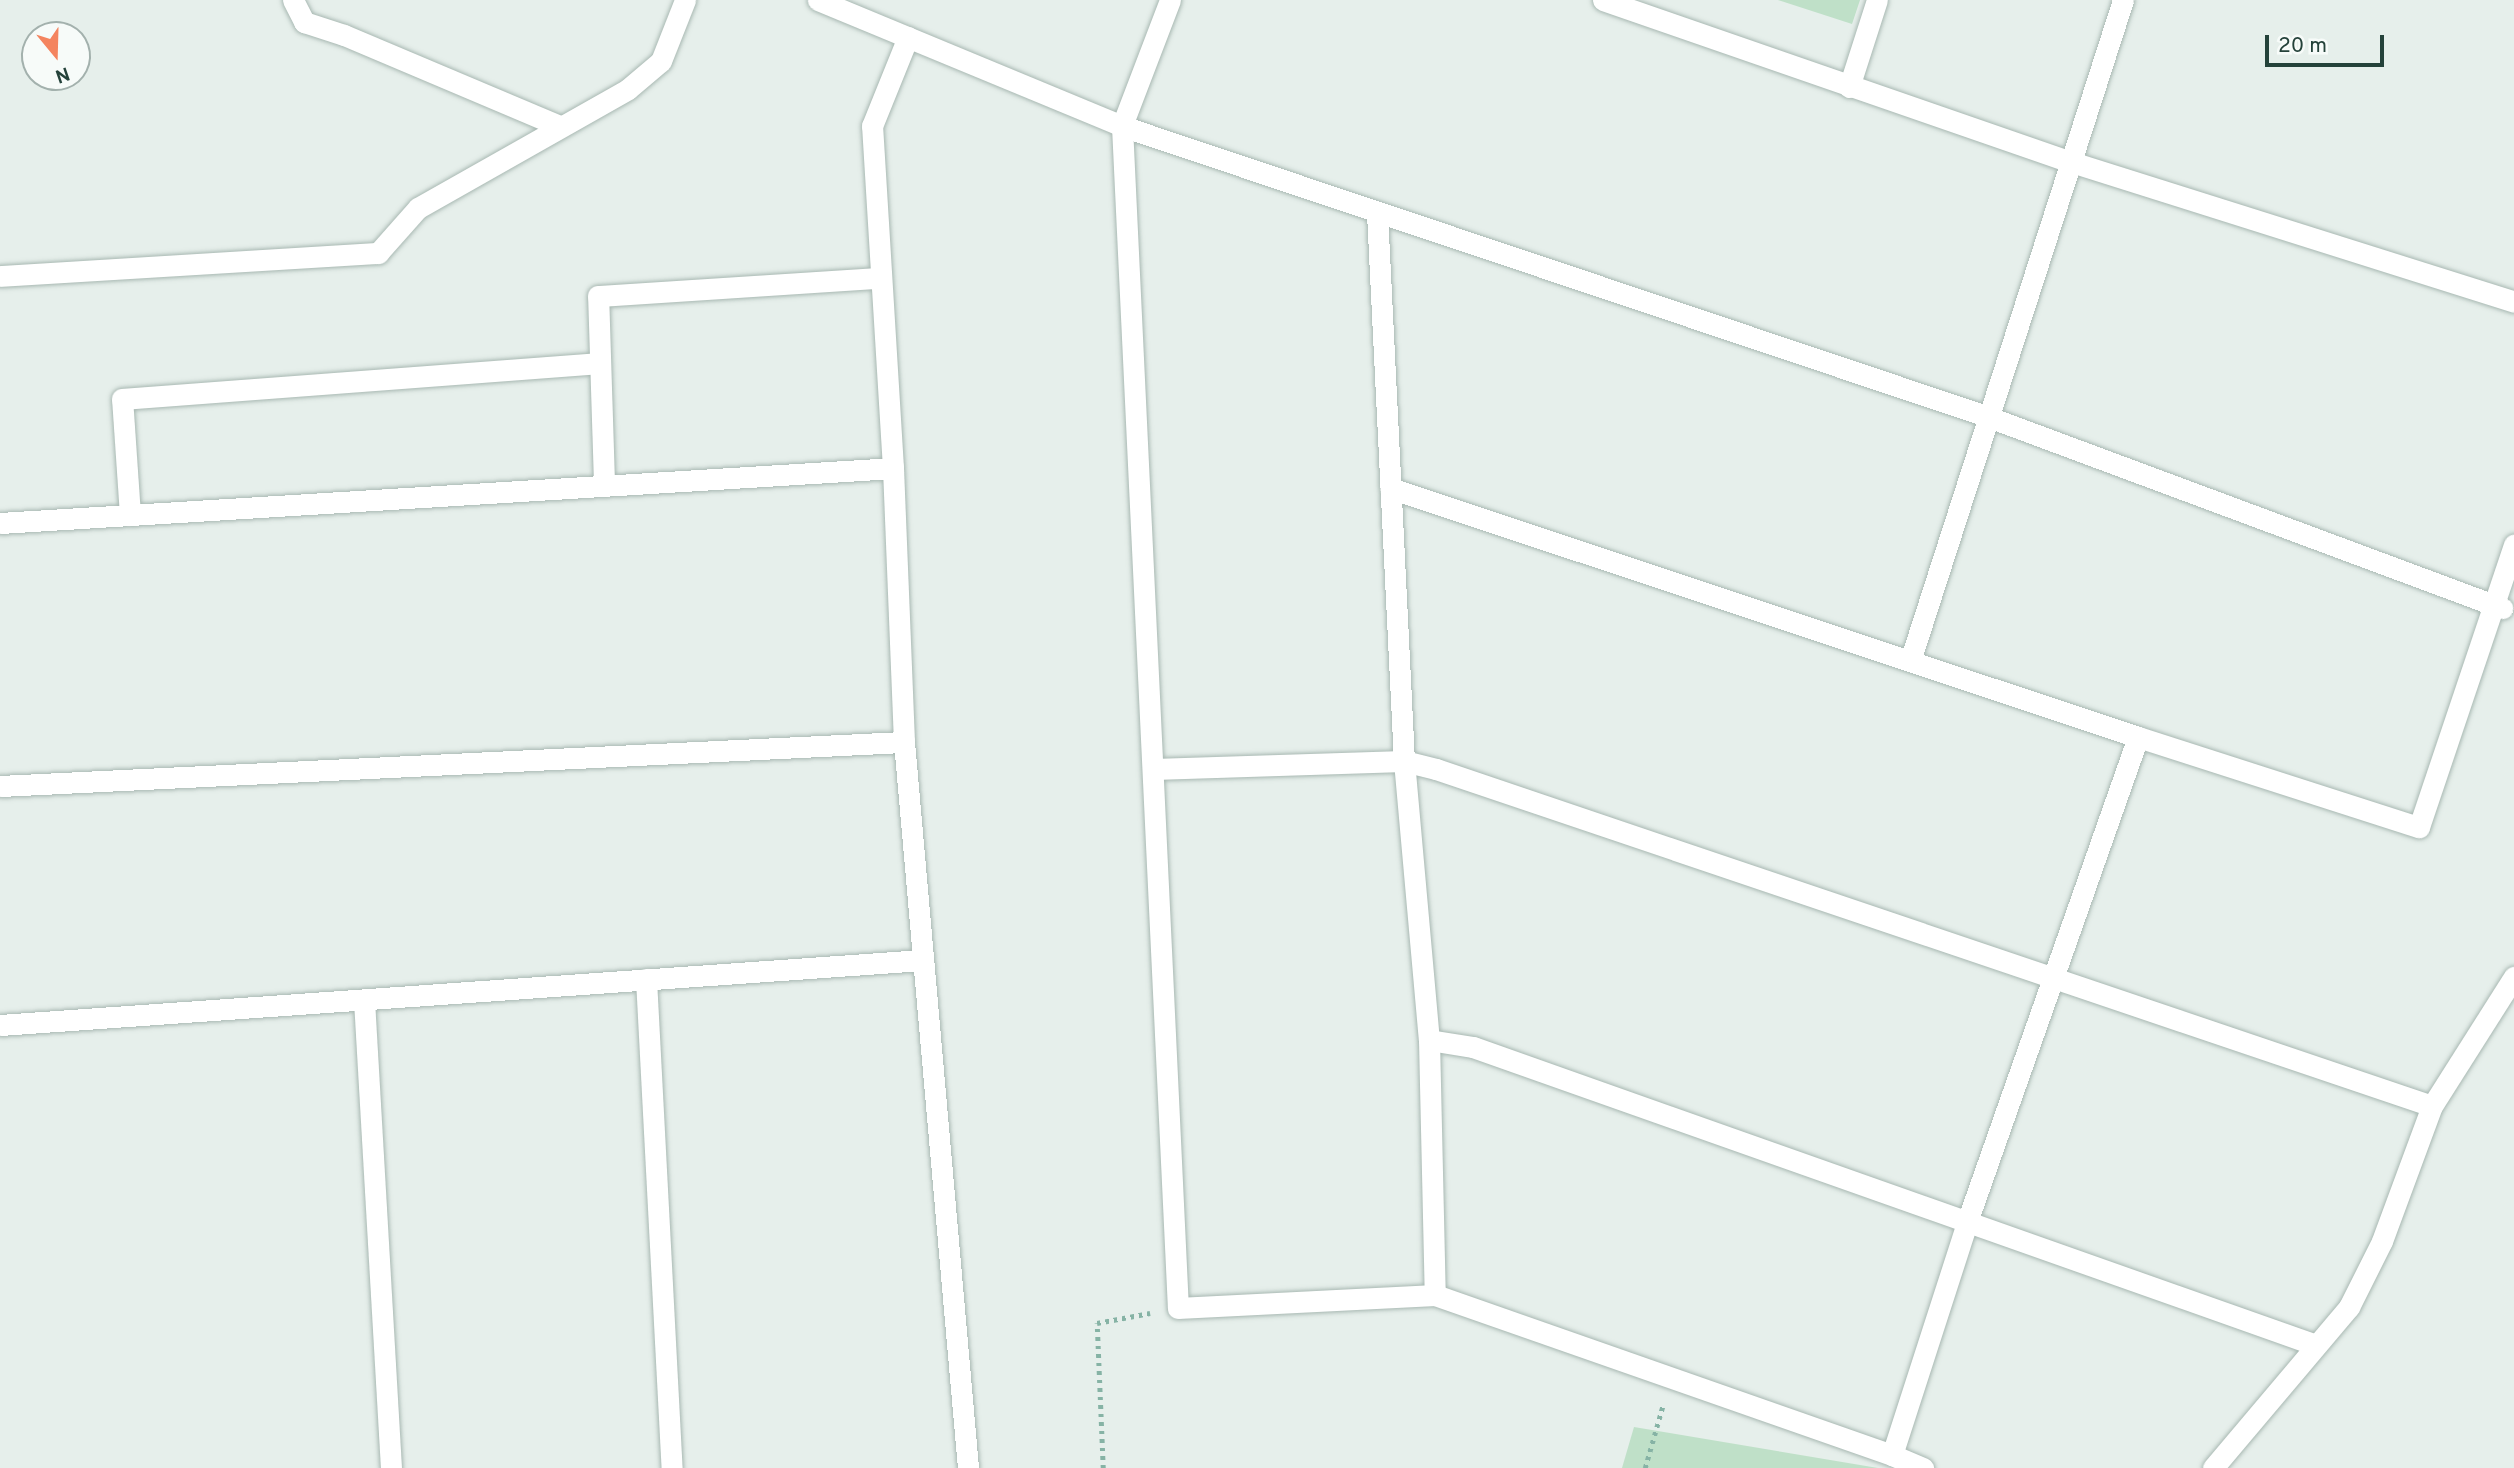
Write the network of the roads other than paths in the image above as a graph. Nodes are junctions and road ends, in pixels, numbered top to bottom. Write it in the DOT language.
graph roads {
  1 [pos="293,0"];
  2 [pos="685,0"];
  3 [pos="818,0"];
  4 [pos="1170,0"];
  5 [pos="1603,0"];
  6 [pos="1877,0"];
  7 [pos="2123,0"];
  8 [pos="908,37"];
  9 [pos="1849,87"];
  10 [pos="559,125"];
  11 [pos="1122,126"];
  12 [pos="2068,161"];
  13 [pos="1377,213"];
  14 [pos="0,276"];
  15 [pos="879,278"];
  16 [pos="2514,302"];
  17 [pos="597,363"];
  18 [pos="1986,416"];
  19 [pos="893,468"];
  20 [pos="604,483"];
  21 [pos="1390,488"];
  22 [pos="130,515"];
  23 [pos="0,523"];
  24 [pos="2514,545"];
  25 [pos="2499,607"];
  26 [pos="1911,658"];
  27 [pos="2138,737"];
  28 [pos="904,742"];
  29 [pos="1404,761"];
  30 [pos="1153,768"];
  31 [pos="0,786"];
  32 [pos="922,960"];
  33 [pos="2514,977"];
  34 [pos="646,979"];
  35 [pos="2052,979"];
  36 [pos="364,1000"];
  37 [pos="0,1026"];
  38 [pos="1429,1040"];
  39 [pos="2432,1106"];
  40 [pos="1968,1219"];
  41 [pos="1434,1294"];
  42 [pos="2315,1345"];
  43 [pos="1892,1455"];
  44 [pos="391,1468"];
  45 [pos="672,1468"];
  46 [pos="968,1468"];
  47 [pos="1923,1468"];
  48 [pos="2213,1468"];
  1 -- 10 [label="street"];
  2 -- 10 [label="street"];
  3 -- 8 [label="street"];
  4 -- 11 [label="street"];
  5 -- 9 [label="street"];
  6 -- 9 [label="street"];
  7 -- 12 [label="street"];
  8 -- 11 [label="street"];
  8 -- 15 [label="street"];
  9 -- 12 [label="street"];
  10 -- 14 [label="street"];
  11 -- 13 [label="street"];
  11 -- 30 [label="street"];
  12 -- 16 [label="street"];
  12 -- 18 [label="street"];
  13 -- 18 [label="street"];
  13 -- 21 [label="street"];
  15 -- 17 [label="street"];
  15 -- 19 [label="street"];
  17 -- 20 [label="street"];
  17 -- 22 [label="street"];
  18 -- 25 [label="street"];
  18 -- 26 [label="street"];
  19 -- 20 [label="street"];
  19 -- 28 [label="street"];
  20 -- 22 [label="street"];
  21 -- 26 [label="street"];
  21 -- 29 [label="street"];
  22 -- 23 [label="street"];
  24 -- 25 [label="street"];
  25 -- 27 [label="street"];
  26 -- 27 [label="street"];
  27 -- 35 [label="street"];
  28 -- 31 [label="street"];
  28 -- 32 [label="street"];
  29 -- 30 [label="street"];
  29 -- 35 [label="street"];
  29 -- 38 [label="street"];
  30 -- 41 [label="street"];
  32 -- 34 [label="street"];
  32 -- 46 [label="street"];
  33 -- 39 [label="street"];
  34 -- 36 [label="street"];
  34 -- 45 [label="street"];
  35 -- 39 [label="street"];
  35 -- 40 [label="street"];
  36 -- 37 [label="street"];
  36 -- 44 [label="street"];
  38 -- 40 [label="street"];
  38 -- 41 [label="street"];
  39 -- 42 [label="street"];
  40 -- 42 [label="street"];
  40 -- 43 [label="street"];
  41 -- 43 [label="street"];
  42 -- 48 [label="street"];
  43 -- 47 [label="street"];
}
